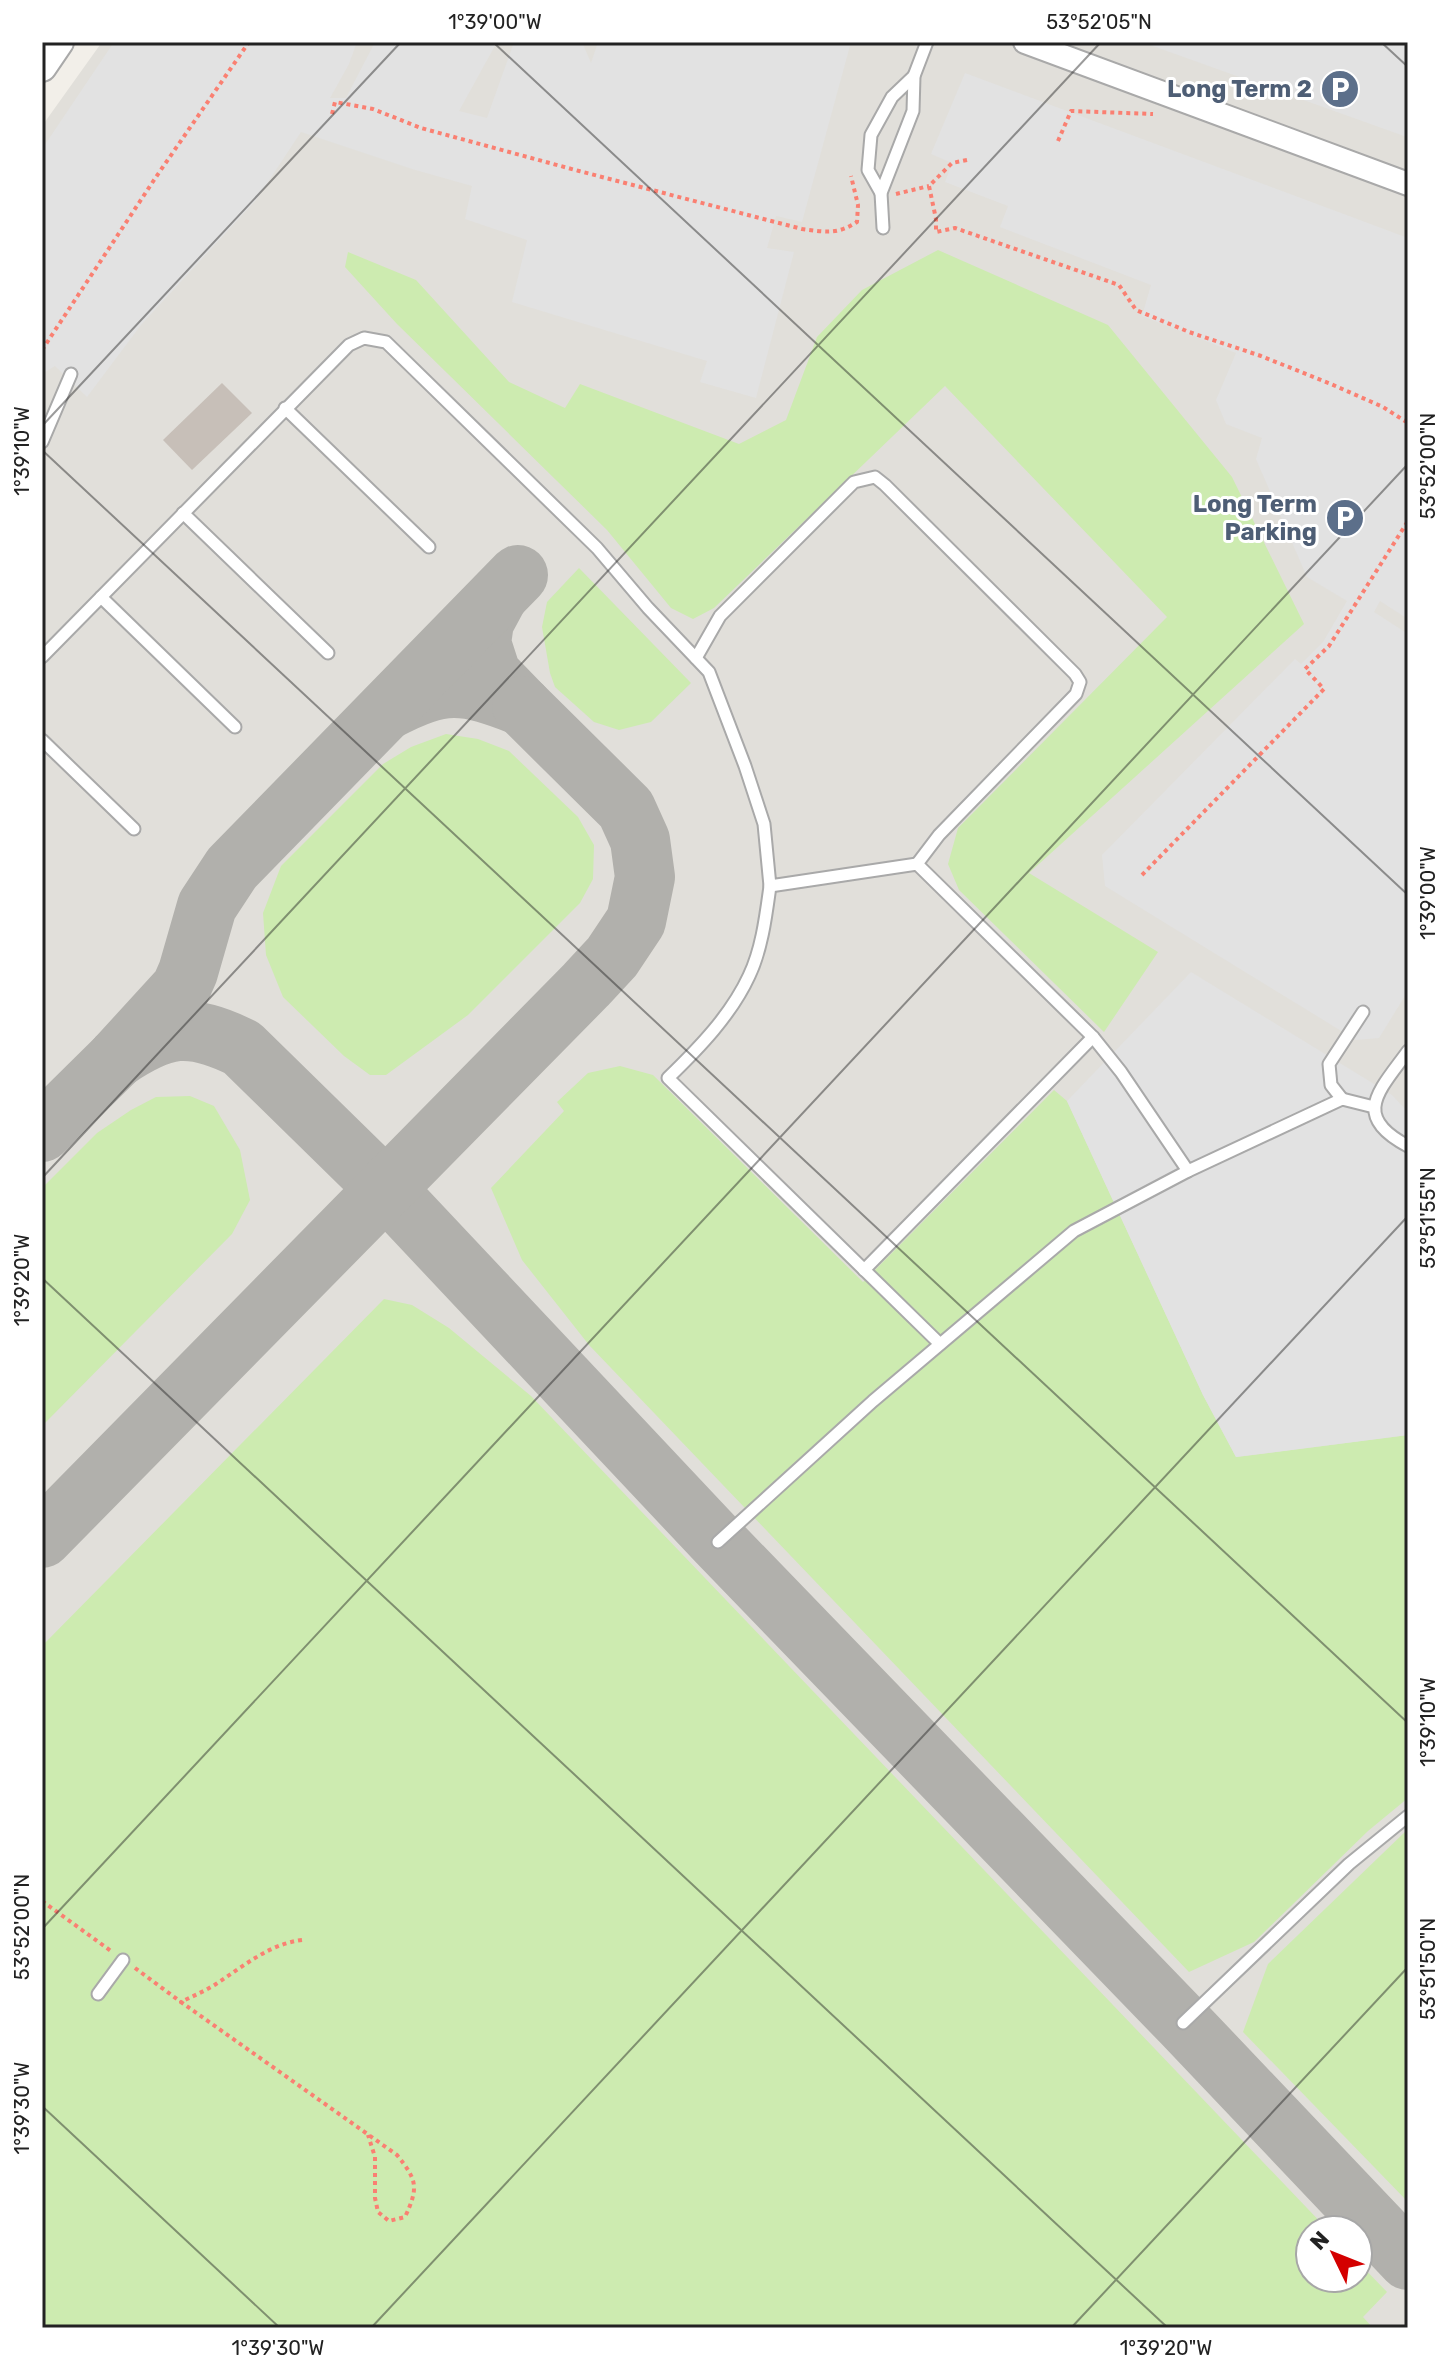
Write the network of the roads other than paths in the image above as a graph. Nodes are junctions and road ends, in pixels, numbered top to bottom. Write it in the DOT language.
graph roads {
  1 [pos="59,42"];
  2 [pos="927,42"];
  3 [pos="1025,42"];
  4 [pos="42,67"];
  5 [pos="914,76"];
  6 [pos="1407,179"];
  7 [pos="881,193"];
  8 [pos="883,228"];
  9 [pos="71,374"];
  10 [pos="285,408"];
  11 [pos="42,442"];
  12 [pos="183,513"];
  13 [pos="429,547"];
  14 [pos="101,597"];
  15 [pos="328,653"];
  16 [pos="42,657"];
  17 [pos="696,658"];
  18 [pos="235,727"];
  19 [pos="42,740"];
  20 [pos="134,829"];
  21 [pos="917,864"];
  22 [pos="770,886"];
  23 [pos="1363,1012"];
  24 [pos="1093,1037"];
  25 [pos="1408,1051"];
  26 [pos="1342,1099"];
  27 [pos="1374,1107"];
  28 [pos="1408,1146"];
  29 [pos="1188,1171"];
  30 [pos="864,1270"];
  31 [pos="940,1344"];
  32 [pos="718,1542"];
  33 [pos="1408,1816"];
  34 [pos="123,1960"];
  35 [pos="98,1994"];
  36 [pos="1183,2023"];
  1 -- 4 [label="street"];
  2 -- 5 [label="lane"];
  3 -- 6 [label="street"];
  5 -- 7 [label="lane"];
  5 -- 7 [label="lane"];
  7 -- 8 [label="lane"];
  9 -- 11 [label="lane"];
  10 -- 12 [label="lane"];
  10 -- 13 [label="lane"];
  10 -- 17 [label="lane"];
  12 -- 14 [label="lane"];
  12 -- 15 [label="lane"];
  14 -- 16 [label="lane"];
  14 -- 18 [label="lane"];
  17 -- 21 [label="lane"];
  17 -- 22 [label="lane"];
  19 -- 20 [label="lane"];
  21 -- 22 [label="lane"];
  21 -- 24 [label="lane"];
  22 -- 30 [label="lane"];
  23 -- 26 [label="lane"];
  24 -- 29 [label="lane"];
  24 -- 30 [label="lane"];
  25 -- 27 [label="lane"];
  26 -- 27 [label="lane"];
  26 -- 29 [label="lane"];
  27 -- 28 [label="lane"];
  29 -- 31 [label="lane"];
  30 -- 31 [label="lane"];
  31 -- 32 [label="lane"];
  33 -- 36 [label="lane"];
  34 -- 35 [label="lane"];
}
